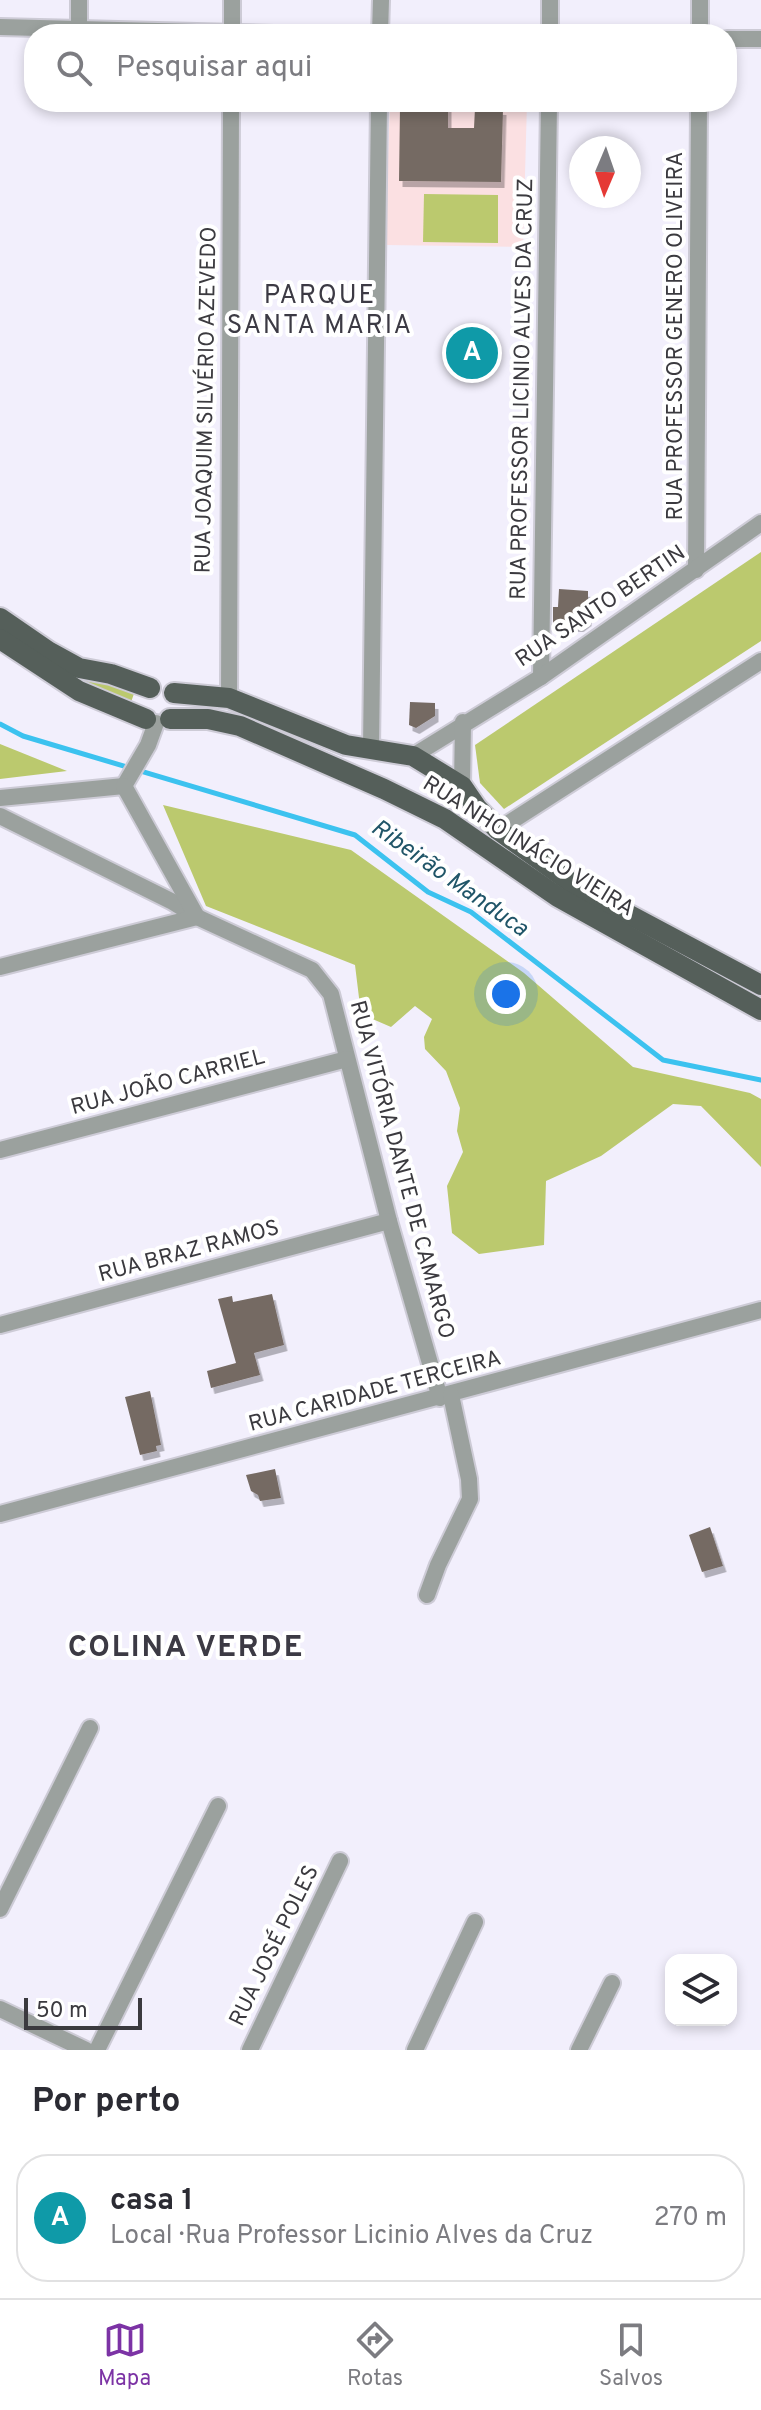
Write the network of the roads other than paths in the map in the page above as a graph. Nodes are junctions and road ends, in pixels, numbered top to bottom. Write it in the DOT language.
graph roads {
  1 [pos="79,0"];
  2 [pos="232,0"];
  3 [pos="381,0"];
  4 [pos="550,0"];
  5 [pos="700,0"];
  6 [pos="79,24"];
  7 [pos="232,24"];
  8 [pos="380,24"];
  9 [pos="550,24"];
  10 [pos="700,24"];
  11 [pos="0,27"];
  12 [pos="24,27"];
  13 [pos="737,39"];
  14 [pos="761,39"];
  15 [pos="231,112"];
  16 [pos="379,112"];
  17 [pos="549,112"];
  18 [pos="699,112"];
  19 [pos="761,523"];
  20 [pos="696,570"];
  21 [pos="0,618"];
  22 [pos="0,639"];
  23 [pos="761,661"];
  24 [pos="541,677"];
  25 [pos="150,688"];
  26 [pos="174,693"];
  27 [pos="229,698"];
  28 [pos="157,720"];
  29 [pos="463,722"];
  30 [pos="371,749"];
  31 [pos="413,756"];
  32 [pos="126,781"];
  33 [pos="462,786"];
  34 [pos="0,798"];
  35 [pos="0,816"];
  36 [pos="445,819"];
  37 [pos="498,830"];
  38 [pos="197,917"];
  39 [pos="0,967"];
  40 [pos="761,985"];
  41 [pos="761,1010"];
  42 [pos="347,1059"];
  43 [pos="0,1150"];
  44 [pos="389,1221"];
  45 [pos="761,1310"];
  46 [pos="0,1325"];
  47 [pos="445,1396"];
  48 [pos="0,1514"];
  49 [pos="427,1595"];
  50 [pos="90,1728"];
  51 [pos="218,1806"];
  52 [pos="340,1861"];
  53 [pos="0,1909"];
  54 [pos="475,1922"];
  55 [pos="612,1983"];
  56 [pos="0,2009"];
  57 [pos="86,2050"];
  58 [pos="97,2050"];
  59 [pos="250,2050"];
  60 [pos="415,2050"];
  61 [pos="579,2050"];
  1 -- 6 [label="street"];
  2 -- 7 [label="street"];
  3 -- 8 [label="street"];
  4 -- 9 [label="street"];
  5 -- 10 [label="street"];
  11 -- 12 [label="street"];
  13 -- 14 [label="street"];
  15 -- 27 [label="street, RUA JOAQUIM SILVÉRIO AZEVEDO"];
  16 -- 30 [label="street"];
  17 -- 24 [label="street, RUA PROFESSOR LICINIO ALVES DA CRUZ"];
  18 -- 20 [label="street, RUA PROFESSOR GENERO OLIVEIRA"];
  19 -- 20 [label="street, RUA SANTO BERTIN"];
  20 -- 24 [label="street, RUA SANTO BERTIN"];
  21 -- 25 [label="main road"];
  22 -- 28 [label="main road"];
  23 -- 37 [label="street"];
  24 -- 29 [label="street, RUA SANTO BERTIN"];
  25 -- 26 [label="main road"];
  25 -- 28 [label="main road"];
  26 -- 27 [label="main road, RUA NHO INÁCIO VIEIRA"];
  26 -- 28 [label="main road"];
  27 -- 30 [label="main road, RUA NHO INÁCIO VIEIRA"];
  28 -- 32 [label="street"];
  28 -- 36 [label="main road, RUA NHO INÁCIO VIEIRA"];
  29 -- 31 [label="street, RUA SANTO BERTIN"];
  29 -- 33 [label="street"];
  30 -- 31 [label="main road, RUA NHO INÁCIO VIEIRA"];
  31 -- 33 [label="main road, RUA NHO INÁCIO VIEIRA"];
  32 -- 34 [label="street"];
  32 -- 38 [label="street"];
  33 -- 36 [label="main road"];
  33 -- 37 [label="main road, RUA NHO INÁCIO VIEIRA"];
  35 -- 38 [label="street, RUA VITÓRIA DANTE DE CAMARGO"];
  36 -- 41 [label="main road, RUA NHO INÁCIO VIEIRA"];
  37 -- 40 [label="main road, RUA NHO INÁCIO VIEIRA"];
  38 -- 39 [label="street"];
  38 -- 42 [label="street, RUA VITÓRIA DANTE DE CAMARGO"];
  42 -- 43 [label="street, RUA JOÃO CARRIEL"];
  42 -- 44 [label="street, RUA VITÓRIA DANTE DE CAMARGO"];
  44 -- 46 [label="street, RUA BRAZ RAMOS"];
  44 -- 47 [label="street, RUA VITÓRIA DANTE DE CAMARGO"];
  45 -- 47 [label="street, RUA CARIDADE TERCEIRA"];
  47 -- 48 [label="street, RUA CARIDADE TERCEIRA"];
  47 -- 49 [label="street, RUA VITÓRIA DANTE DE CAMARGO"];
  50 -- 53 [label="street"];
  51 -- 58 [label="street"];
  52 -- 59 [label="street, RUA JOSÉ POLES"];
  54 -- 60 [label="street"];
  55 -- 61 [label="street"];
  56 -- 57 [label="street"];
}
